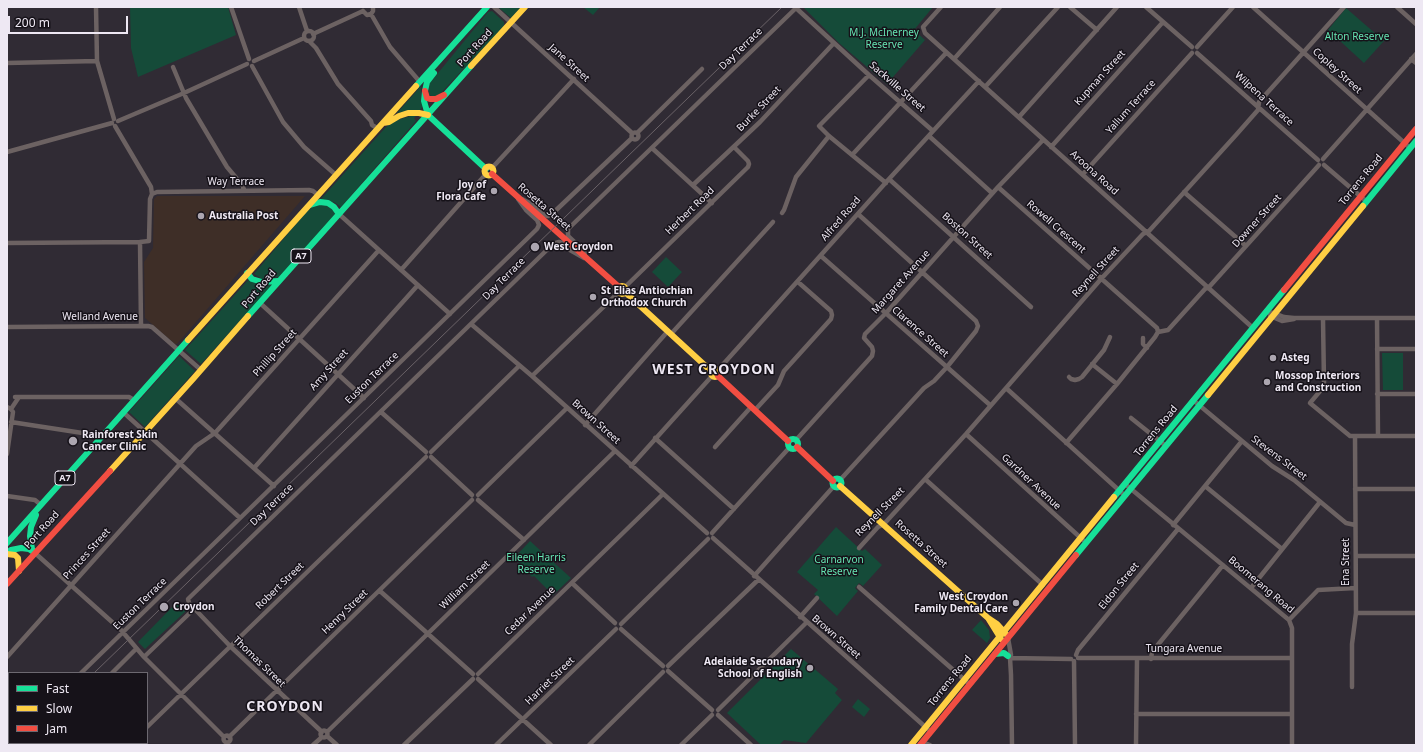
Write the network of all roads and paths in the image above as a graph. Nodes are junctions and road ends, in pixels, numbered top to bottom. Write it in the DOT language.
graph roads {
  1 [pos="96,7"];
  2 [pos="231,7"];
  3 [pos="299,7"];
  4 [pos="373,7"];
  5 [pos="487,7"];
  6 [pos="494,7"];
  7 [pos="525,7"];
  8 [pos="941,7"];
  9 [pos="1000,7"];
  10 [pos="1058,7"];
  11 [pos="1070,7"];
  12 [pos="1117,7"];
  13 [pos="1146,7"];
  14 [pos="1233,7"];
  15 [pos="1253,7"];
  16 [pos="1344,7"];
  17 [pos="1396,7"];
  18 [pos="796,8"];
  19 [pos="364,9"];
  20 [pos="371,14"];
  21 [pos="1163,22"];
  22 [pos="511,23"];
  23 [pos="1416,24"];
  24 [pos="1096,30"];
  25 [pos="307,31"];
  26 [pos="313,34"];
  27 [pos="306,39"];
  28 [pos="834,43"];
  29 [pos="1194,50"];
  30 [pos="1303,52"];
  31 [pos="946,53"];
  32 [pos="1416,54"];
  33 [pos="954,59"];
  34 [pos="1411,59"];
  35 [pos="97,61"];
  36 [pos="248,61"];
  37 [pos="254,61"];
  38 [pos="438,62"];
  39 [pos="7,63"];
  40 [pos="1416,63"];
  41 [pos="252,66"];
  42 [pos="173,67"];
  43 [pos="702,69"];
  44 [pos="869,75"];
  45 [pos="574,79"];
  46 [pos="979,81"];
  47 [pos="420,82"];
  48 [pos="986,87"];
  49 [pos="425,91"];
  50 [pos="184,93"];
  51 [pos="446,94"];
  52 [pos="900,102"];
  53 [pos="1258,106"];
  54 [pos="1367,110"];
  55 [pos="428,115"];
  56 [pos="1019,117"];
  57 [pos="115,122"];
  58 [pos="380,126"];
  59 [pos="1416,129"];
  60 [pos="933,131"];
  61 [pos="634,135"];
  62 [pos="828,136"];
  63 [pos="929,136"];
  64 [pos="1043,140"];
  65 [pos="1416,141"];
  66 [pos="1405,143"];
  67 [pos="734,147"];
  68 [pos="1051,147"];
  69 [pos="652,148"];
  70 [pos="1410,148"];
  71 [pos="7,152"];
  72 [pos="852,155"];
  73 [pos="1321,162"];
  74 [pos="489,171"];
  75 [pos="1083,174"];
  76 [pos="336,175"];
  77 [pos="890,179"];
  78 [pos="886,183"];
  79 [pos="693,185"];
  80 [pos="998,188"];
  81 [pos="244,191"];
  82 [pos="1184,192"];
  83 [pos="992,193"];
  84 [pos="152,194"];
  85 [pos="318,196"];
  86 [pos="517,197"];
  87 [pos="1360,197"];
  88 [pos="1366,202"];
  89 [pos="712,203"];
  90 [pos="310,205"];
  91 [pos="782,213"];
  92 [pos="339,214"];
  93 [pos="858,214"];
  94 [pos="774,222"];
  95 [pos="1146,232"];
  96 [pos="954,236"];
  97 [pos="140,242"];
  98 [pos="7,243"];
  99 [pos="1246,246"];
  100 [pos="379,250"];
  101 [pos="821,256"];
  102 [pos="586,258"];
  103 [pos="402,270"];
  104 [pos="922,272"];
  105 [pos="248,273"];
  106 [pos="1101,279"];
  107 [pos="278,281"];
  108 [pos="798,282"];
  109 [pos="418,285"];
  110 [pos="1207,288"];
  111 [pos="622,290"];
  112 [pos="260,304"];
  113 [pos="1031,307"];
  114 [pos="886,313"];
  115 [pos="450,314"];
  116 [pos="1271,314"];
  117 [pos="1377,318"];
  118 [pos="1416,318"];
  119 [pos="1323,319"];
  120 [pos="471,324"];
  121 [pos="141,326"];
  122 [pos="7,327"];
  123 [pos="1253,328"];
  124 [pos="1158,332"];
  125 [pos="670,333"];
  126 [pos="1110,337"];
  127 [pos="1143,338"];
  128 [pos="300,339"];
  129 [pos="1147,348"];
  130 [pos="1377,349"];
  131 [pos="1416,349"];
  132 [pos="178,351"];
  133 [pos="1092,364"];
  134 [pos="519,366"];
  135 [pos="947,367"];
  136 [pos="201,370"];
  137 [pos="715,373"];
  138 [pos="338,374"];
  139 [pos="532,376"];
  140 [pos="1069,377"];
  141 [pos="1117,384"];
  142 [pos="1006,388"];
  143 [pos="1377,394"];
  144 [pos="1416,394"];
  145 [pos="175,398"];
  146 [pos="364,398"];
  147 [pos="134,400"];
  148 [pos="1193,400"];
  149 [pos="990,405"];
  150 [pos="1199,405"];
  151 [pos="567,408"];
  152 [pos="753,408"];
  153 [pos="10,409"];
  154 [pos="123,412"];
  155 [pos="382,412"];
  156 [pos="1131,418"];
  157 [pos="11,422"];
  158 [pos="585,424"];
  159 [pos="145,432"];
  160 [pos="215,433"];
  161 [pos="966,434"];
  162 [pos="102,436"];
  163 [pos="1355,436"];
  164 [pos="1378,436"];
  165 [pos="1416,436"];
  166 [pos="655,438"];
  167 [pos="1160,441"];
  168 [pos="1242,441"];
  169 [pos="1066,443"];
  170 [pos="789,444"];
  171 [pos="796,444"];
  172 [pos="1166,446"];
  173 [pos="715,447"];
  174 [pos="615,451"];
  175 [pos="7,454"];
  176 [pos="429,455"];
  177 [pos="182,464"];
  178 [pos="631,466"];
  179 [pos="254,468"];
  180 [pos="925,479"];
  181 [pos="837,483"];
  182 [pos="1125,484"];
  183 [pos="274,486"];
  184 [pos="1205,486"];
  185 [pos="1130,489"];
  186 [pos="1416,489"];
  187 [pos="1355,490"];
  188 [pos="1119,491"];
  189 [pos="662,494"];
  190 [pos="7,496"];
  191 [pos="1124,496"];
  192 [pos="472,497"];
  193 [pos="478,497"];
  194 [pos="1320,502"];
  195 [pos="40,506"];
  196 [pos="734,509"];
  197 [pos="240,518"];
  198 [pos="884,524"];
  199 [pos="1173,525"];
  200 [pos="1355,525"];
  201 [pos="1178,528"];
  202 [pos="711,537"];
  203 [pos="1080,538"];
  204 [pos="524,540"];
  205 [pos="7,543"];
  206 [pos="1086,543"];
  207 [pos="859,548"];
  208 [pos="1282,548"];
  209 [pos="7,554"];
  210 [pos="35,554"];
  211 [pos="1356,556"];
  212 [pos="1416,556"];
  213 [pos="1223,565"];
  214 [pos="19,571"];
  215 [pos="754,576"];
  216 [pos="758,580"];
  217 [pos="572,583"];
  218 [pos="7,584"];
  219 [pos="1043,585"];
  220 [pos="70,586"];
  221 [pos="859,587"];
  222 [pos="1251,588"];
  223 [pos="1355,588"];
  224 [pos="380,591"];
  225 [pos="818,598"];
  226 [pos="188,601"];
  227 [pos="194,609"];
  228 [pos="1356,613"];
  229 [pos="1416,613"];
  230 [pos="800,617"];
  231 [pos="1290,620"];
  232 [pos="1012,622"];
  233 [pos="806,623"];
  234 [pos="995,625"];
  235 [pos="619,627"];
  236 [pos="1004,631"];
  237 [pos="123,633"];
  238 [pos="428,634"];
  239 [pos="1000,637"];
  240 [pos="1008,638"];
  241 [pos="1004,643"];
  242 [pos="230,646"];
  243 [pos="990,648"];
  244 [pos="136,649"];
  245 [pos="995,654"];
  246 [pos="7,656"];
  247 [pos="144,657"];
  248 [pos="1009,657"];
  249 [pos="1075,658"];
  250 [pos="1151,658"];
  251 [pos="1291,658"];
  252 [pos="1137,659"];
  253 [pos="665,669"];
  254 [pos="82,672"];
  255 [pos="113,672"];
  256 [pos="475,676"];
  257 [pos="964,680"];
  258 [pos="969,685"];
  259 [pos="1352,688"];
  260 [pos="277,691"];
  261 [pos="180,695"];
  262 [pos="714,713"];
  263 [pos="1136,714"];
  264 [pos="1292,714"];
  265 [pos="523,719"];
  266 [pos="148,726"];
  267 [pos="925,727"];
  268 [pos="931,732"];
  269 [pos="324,734"];
  270 [pos="227,741"];
  271 [pos="925,744"];
  272 [pos="313,745"];
  273 [pos="336,745"];
  274 [pos="404,745"];
  275 [pos="496,745"];
  276 [pos="551,745"];
  277 [pos="588,745"];
  278 [pos="681,745"];
  279 [pos="751,745"];
  280 [pos="911,745"];
  281 [pos="1012,745"];
  282 [pos="1075,745"];
  283 [pos="1136,745"];
  284 [pos="1292,745"];
  1 -- 35 [label="street"];
  2 -- 36 [label="street"];
  3 -- 25 [label="street"];
  4 -- 20 [label="street"];
  5 -- 38 [label="main road, Port Road / A7"];
  6 -- 22 [label="street, Jane Street"];
  7 -- 22 [label="main road, Port Road / A7"];
  8 -- 31 [label="street, Aroona Road"];
  9 -- 33 [label="street"];
  10 -- 48 [label="street"];
  11 -- 24 [label="street"];
  12 -- 24 [label="street"];
  13 -- 21 [label="street, Wilpena Terrace"];
  14 -- 29 [label="street, Yallum Terrace"];
  15 -- 30 [label="street, Copley Street"];
  16 -- 30 [label="street, Reynell Street"];
  17 -- 23 [label="street"];
  18 -- 28 [label="street, Sackville Street"];
  18 -- 69 [label="street, Day Terrace"];
  19 -- 20 [label="street"];
  19 -- 26 [label="street"];
  20 -- 47 [label="street"];
  21 -- 29 [label="street, Wilpena Terrace"];
  21 -- 68 [label="street, Kupman Street"];
  22 -- 45 [label="street, Jane Street"];
  22 -- 51 [label="main road, Port Road / A7"];
  24 -- 56 [label="street"];
  25 -- 26 [label="street"];
  25 -- 27 [label="street"];
  26 -- 27 [label="street"];
  27 -- 37 [label="street"];
  27 -- 58 [label="street"];
  28 -- 44 [label="street, Sackville Street"];
  28 -- 67 [label="street, Burke Street"];
  29 -- 53 [label="street, Wilpena Terrace"];
  29 -- 75 [label="street, Yallum Terrace"];
  30 -- 53 [label="street, Reynell Street"];
  30 -- 54 [label="street, Copley Street"];
  31 -- 33 [label="street, Aroona Road"];
  31 -- 52 [label="street"];
  32 -- 34 [label="street, Downer Street"];
  33 -- 46 [label="street, Aroona Road"];
  34 -- 40 [label="street"];
  34 -- 54 [label="street, Downer Street"];
  35 -- 39 [label="street"];
  35 -- 57 [label="street"];
  36 -- 37 [label="street"];
  36 -- 41 [label="street"];
  36 -- 50 [label="street"];
  37 -- 41 [label="street"];
  38 -- 47 [label="main road, Port Road / A7"];
  38 -- 49 [label="main road"];
  41 -- 76 [label="street"];
  42 -- 50 [label="street"];
  43 -- 61 [label="street"];
  44 -- 52 [label="street, Sackville Street"];
  44 -- 62 [label="street"];
  45 -- 61 [label="street, Jane Street"];
  45 -- 74 [label="street"];
  46 -- 48 [label="street, Aroona Road"];
  46 -- 60 [label="street, Alfred Road"];
  47 -- 58 [label="main road, Port Road / A7"];
  48 -- 56 [label="street, Aroona Road"];
  49 -- 51 [label="main road"];
  49 -- 55 [label="main road"];
  50 -- 57 [label="street"];
  50 -- 81 [label="street"];
  51 -- 55 [label="main road, Port Road / A7"];
  52 -- 60 [label="street, Sackville Street"];
  52 -- 72 [label="street"];
  53 -- 73 [label="street, Wilpena Terrace"];
  53 -- 82 [label="street, Reynell Street"];
  54 -- 66 [label="street, Copley Street"];
  54 -- 73 [label="street, Downer Street"];
  55 -- 58 [label="main road"];
  55 -- 74 [label="main road, Rosetta Street"];
  55 -- 92 [label="main road, Port Road / A7"];
  56 -- 64 [label="street, Aroona Road"];
  57 -- 71 [label="street"];
  57 -- 84 [label="street"];
  58 -- 76 [label="main road, Port Road / A7"];
  59 -- 66 [label="main road, Torrens Road"];
  60 -- 63 [label="street, Alfred Road"];
  61 -- 86 [label="street"];
  62 -- 72 [label="street"];
  62 -- 91 [label="street"];
  63 -- 77 [label="street, Alfred Road"];
  63 -- 83 [label="street"];
  64 -- 68 [label="street, Aroona Road"];
  64 -- 80 [label="street, Margaret Avenue"];
  65 -- 70 [label="main road, Torrens Road"];
  66 -- 70 [label="street, Copley Street"];
  66 -- 87 [label="main road, Torrens Road"];
  67 -- 79 [label="street, Burke Street"];
  67 -- 89 [label="street, Herbert Road"];
  68 -- 75 [label="street, Aroona Road"];
  69 -- 79 [label="street"];
  69 -- 102 [label="street, Day Terrace"];
  70 -- 88 [label="main road, Torrens Road"];
  72 -- 78 [label="street"];
  73 -- 87 [label="street, Wilpena Terrace"];
  73 -- 99 [label="street, Downer Street"];
  74 -- 86 [label="main road, Rosetta Street"];
  74 -- 103 [label="street"];
  75 -- 95 [label="street, Aroona Road"];
  76 -- 85 [label="main road, Port Road / A7"];
  77 -- 78 [label="street, Alfred Road"];
  77 -- 96 [label="street, Boston Street"];
  78 -- 93 [label="street, Alfred Road"];
  79 -- 89 [label="street"];
  80 -- 83 [label="street, Margaret Avenue"];
  80 -- 106 [label="street, Rowell Crescent"];
  81 -- 84 [label="street, Way Terrace"];
  81 -- 85 [label="street, Way Terrace"];
  82 -- 95 [label="street, Reynell Street"];
  82 -- 99 [label="street"];
  83 -- 96 [label="street, Margaret Avenue"];
  84 -- 97 [label="street"];
  85 -- 90 [label="main road, Port Road / A7"];
  86 -- 102 [label="main road, Rosetta Street"];
  86 -- 115 [label="street, Euston Terrace"];
  87 -- 88 [label="street, Wilpena Terrace"];
  87 -- 116 [label="main road, Torrens Road"];
  88 -- 116 [label="main road, Torrens Road"];
  89 -- 111 [label="street, Herbert Road"];
  90 -- 92 [label="main road"];
  90 -- 105 [label="main road, Port Road / A7"];
  92 -- 100 [label="street"];
  92 -- 107 [label="main road, Port Road / A7"];
  93 -- 101 [label="street, Alfred Road"];
  93 -- 104 [label="street"];
  94 -- 125 [label="street"];
  95 -- 106 [label="street, Reynell Street"];
  95 -- 110 [label="street, Aroona Road"];
  96 -- 104 [label="street, Margaret Avenue"];
  96 -- 113 [label="street, Boston Street"];
  97 -- 98 [label="street"];
  97 -- 121 [label="street"];
  99 -- 110 [label="street, Downer Street"];
  100 -- 103 [label="street"];
  100 -- 128 [label="street, Phillip Street"];
  101 -- 108 [label="street, Alfred Road"];
  101 -- 114 [label="street, Clarence Street"];
  102 -- 111 [label="main road, Rosetta Street"];
  102 -- 120 [label="street, Day Terrace"];
  103 -- 109 [label="street"];
  104 -- 114 [label="street, Margaret Avenue"];
  104 -- 135 [label="street"];
  105 -- 107 [label="main road"];
  105 -- 132 [label="main road, Port Road / A7"];
  106 -- 124 [label="street, Rowell Crescent"];
  106 -- 142 [label="street, Reynell Street"];
  107 -- 112 [label="main road, Port Road / A7"];
  108 -- 137 [label="street, Alfred Road"];
  108 -- 152 [label="street"];
  109 -- 115 [label="street"];
  109 -- 138 [label="street, Amy Street"];
  110 -- 123 [label="street, Aroona Road"];
  110 -- 124 [label="street, Downer Street"];
  111 -- 125 [label="main road, Rosetta Street"];
  111 -- 139 [label="street, Herbert Road"];
  112 -- 128 [label="street"];
  112 -- 136 [label="main road, Port Road / A7"];
  114 -- 135 [label="street, Clarence Street"];
  114 -- 171 [label="street, Margaret Avenue"];
  115 -- 146 [label="street, Euston Terrace"];
  116 -- 119 [label="street"];
  116 -- 123 [label="main road, Torrens Road"];
  116 -- 150 [label="main road, Torrens Road"];
  117 -- 118 [label="street"];
  117 -- 119 [label="street"];
  117 -- 130 [label="street"];
  119 -- 163 [label="street"];
  120 -- 134 [label="street, Brown Street"];
  120 -- 155 [label="street, Day Terrace"];
  121 -- 122 [label="street, Welland Avenue"];
  121 -- 132 [label="street, Welland Avenue"];
  123 -- 148 [label="main road, Torrens Road"];
  124 -- 129 [label="street"];
  125 -- 137 [label="main road, Rosetta Street"];
  125 -- 158 [label="street"];
  126 -- 133 [label="street"];
  127 -- 129 [label="street"];
  128 -- 138 [label="street"];
  128 -- 160 [label="street, Phillip Street"];
  129 -- 141 [label="street"];
  130 -- 131 [label="street"];
  130 -- 143 [label="street"];
  132 -- 136 [label="street, Welland Avenue"];
  132 -- 147 [label="main road, Port Road / A7"];
  133 -- 140 [label="street"];
  133 -- 141 [label="street"];
  134 -- 139 [label="street, Brown Street"];
  134 -- 176 [label="street, Robert Street"];
  135 -- 149 [label="street, Clarence Street"];
  135 -- 181 [label="street"];
  136 -- 145 [label="main road, Port Road / A7"];
  137 -- 152 [label="main road, Rosetta Street"];
  137 -- 166 [label="street, Alfred Road"];
  138 -- 146 [label="street"];
  138 -- 179 [label="street, Amy Street"];
  139 -- 151 [label="street, Brown Street"];
  141 -- 169 [label="street"];
  142 -- 149 [label="street, Reynell Street"];
  142 -- 169 [label="street"];
  143 -- 144 [label="street"];
  143 -- 164 [label="street"];
  145 -- 159 [label="main road, Port Road / A7"];
  145 -- 160 [label="street"];
  146 -- 183 [label="street, Euston Terrace"];
  147 -- 153 [label="street"];
  147 -- 154 [label="main road, Port Road / A7"];
  148 -- 150 [label="street, Stevens Street"];
  148 -- 167 [label="main road, Torrens Road"];
  149 -- 161 [label="street, Reynell Street"];
  150 -- 168 [label="street, Stevens Street"];
  150 -- 172 [label="main road, Torrens Road"];
  151 -- 158 [label="street, Brown Street"];
  151 -- 193 [label="street"];
  152 -- 170 [label="main road, Rosetta Street"];
  152 -- 173 [label="street"];
  153 -- 157 [label="street"];
  154 -- 159 [label="street"];
  154 -- 162 [label="main road, Port Road / A7"];
  155 -- 176 [label="street"];
  155 -- 226 [label="street, Day Terrace"];
  156 -- 167 [label="street"];
  157 -- 162 [label="street"];
  157 -- 175 [label="street"];
  158 -- 174 [label="street, Brown Street"];
  159 -- 177 [label="street"];
  159 -- 210 [label="main road, Port Road / A7"];
  160 -- 177 [label="street, Phillip Street"];
  160 -- 179 [label="street"];
  161 -- 180 [label="street, Reynell Street"];
  161 -- 203 [label="street, Gardner Avenue"];
  162 -- 195 [label="main road, Port Road / A7"];
  163 -- 164 [label="street"];
  163 -- 187 [label="street, Ena Street"];
  164 -- 165 [label="street"];
  166 -- 178 [label="street, Alfred Road"];
  166 -- 196 [label="street"];
  167 -- 172 [label="street"];
  167 -- 182 [label="main road, Torrens Road"];
  168 -- 184 [label="street"];
  168 -- 194 [label="street, Stevens Street"];
  169 -- 188 [label="street"];
  170 -- 171 [label="main road"];
  170 -- 196 [label="street"];
  171 -- 181 [label="main road, Rosetta Street"];
  172 -- 185 [label="main road, Torrens Road"];
  174 -- 178 [label="street, Brown Street"];
  174 -- 204 [label="street, William Street"];
  176 -- 192 [label="street"];
  176 -- 242 [label="street, Robert Street"];
  177 -- 197 [label="street"];
  177 -- 220 [label="street, Princes Street"];
  178 -- 189 [label="street, Brown Street"];
  179 -- 183 [label="street"];
  180 -- 198 [label="street, Reynell Street"];
  180 -- 219 [label="street"];
  181 -- 198 [label="main road, Rosetta Street"];
  181 -- 215 [label="street"];
  182 -- 185 [label="street, Boomerang Road"];
  182 -- 188 [label="main road, Torrens Road"];
  183 -- 197 [label="street, Euston Terrace"];
  184 -- 199 [label="street"];
  184 -- 208 [label="street"];
  185 -- 191 [label="main road, Torrens Road"];
  185 -- 199 [label="street, Boomerang Road"];
  186 -- 187 [label="street"];
  187 -- 200 [label="street, Ena Street"];
  188 -- 191 [label="street"];
  188 -- 203 [label="main road, Torrens Road"];
  189 -- 202 [label="street, Brown Street"];
  189 -- 217 [label="street, Cedar Avenue"];
  190 -- 195 [label="street"];
  191 -- 206 [label="main road, Torrens Road"];
  192 -- 193 [label="street"];
  192 -- 224 [label="street, Henry Street"];
  193 -- 204 [label="street"];
  194 -- 200 [label="street, Stevens Street"];
  194 -- 208 [label="street"];
  195 -- 205 [label="main road, Port Road / A7"];
  195 -- 210 [label="main road"];
  196 -- 202 [label="street"];
  197 -- 237 [label="street, Euston Terrace"];
  198 -- 207 [label="street, Reynell Street"];
  198 -- 234 [label="main road, Rosetta Street"];
  199 -- 201 [label="street, Boomerang Road"];
  200 -- 211 [label="street, Ena Street"];
  201 -- 213 [label="street, Boomerang Road"];
  201 -- 249 [label="street, Eldon Street"];
  202 -- 215 [label="street, Brown Street"];
  202 -- 235 [label="street, Harriet Street"];
  203 -- 206 [label="street, Gardner Avenue"];
  203 -- 219 [label="main road, Torrens Road"];
  204 -- 238 [label="street, William Street"];
  206 -- 240 [label="main road, Torrens Road"];
  208 -- 222 [label="street"];
  209 -- 210 [label="main road"];
  209 -- 214 [label="main road"];
  210 -- 214 [label="main road, Port Road / A7"];
  210 -- 220 [label="street"];
  211 -- 212 [label="street"];
  211 -- 223 [label="street, Ena Street"];
  213 -- 222 [label="street, Boomerang Road"];
  213 -- 250 [label="street"];
  214 -- 218 [label="main road, Port Road / A7"];
  215 -- 216 [label="street, Brown Street"];
  216 -- 230 [label="street, Brown Street"];
  216 -- 253 [label="street"];
  217 -- 235 [label="street"];
  217 -- 256 [label="street, Cedar Avenue"];
  219 -- 232 [label="main road, Torrens Road"];
  220 -- 237 [label="street"];
  220 -- 246 [label="street, Princes Street"];
  221 -- 257 [label="street"];
  222 -- 231 [label="street, Boomerang Road"];
  223 -- 228 [label="street, Ena Street"];
  223 -- 231 [label="street"];
  224 -- 238 [label="street"];
  224 -- 260 [label="street, Henry Street"];
  225 -- 230 [label="street"];
  226 -- 227 [label="street, Thomas Street"];
  227 -- 242 [label="street, Thomas Street"];
  227 -- 247 [label="street"];
  228 -- 229 [label="street"];
  228 -- 259 [label="street, Ena Street"];
  230 -- 233 [label="street, Brown Street"];
  231 -- 251 [label="street, Boomerang Road"];
  232 -- 234 [label="main road"];
  232 -- 236 [label="main road, Torrens Road"];
  233 -- 262 [label="street"];
  233 -- 267 [label="street, Brown Street"];
  234 -- 236 [label="main road, Rosetta Street"];
  234 -- 239 [label="main road, Rosetta Street"];
  234 -- 243 [label="main road"];
  235 -- 253 [label="street"];
  235 -- 265 [label="street, Harriet Street"];
  236 -- 239 [label="main road, Torrens Road"];
  236 -- 240 [label="main road, Rosetta Street"];
  237 -- 244 [label="street"];
  237 -- 254 [label="street, Euston Terrace"];
  238 -- 256 [label="street"];
  238 -- 269 [label="street, William Street"];
  239 -- 241 [label="main road, Rosetta Street"];
  239 -- 243 [label="main road, Torrens Road"];
  240 -- 241 [label="main road, Torrens Road"];
  240 -- 248 [label="street"];
  241 -- 245 [label="main road, Torrens Road"];
  241 -- 248 [label="street"];
  242 -- 260 [label="street, Thomas Street"];
  242 -- 261 [label="street, Robert Street"];
  243 -- 257 [label="main road, Torrens Road"];
  244 -- 247 [label="street"];
  244 -- 255 [label="street"];
  245 -- 248 [label="main road"];
  245 -- 258 [label="main road, Torrens Road"];
  247 -- 261 [label="street"];
  248 -- 249 [label="street, Tungara Avenue"];
  248 -- 281 [label="street"];
  249 -- 252 [label="street, Tungara Avenue"];
  249 -- 282 [label="street"];
  250 -- 251 [label="street, Tungara Avenue"];
  250 -- 252 [label="street, Tungara Avenue"];
  251 -- 264 [label="street, Boomerang Road"];
  252 -- 263 [label="street"];
  253 -- 262 [label="street"];
  253 -- 277 [label="street"];
  256 -- 265 [label="street"];
  256 -- 274 [label="street, Cedar Avenue"];
  257 -- 258 [label="street"];
  257 -- 267 [label="main road, Torrens Road"];
  258 -- 268 [label="main road, Torrens Road"];
  260 -- 269 [label="street, Thomas Street"];
  260 -- 270 [label="street, Henry Street"];
  261 -- 266 [label="street, Robert Street"];
  261 -- 270 [label="street"];
  262 -- 278 [label="street"];
  262 -- 279 [label="street"];
  263 -- 264 [label="street"];
  263 -- 283 [label="street"];
  264 -- 284 [label="street, Boomerang Road"];
  265 -- 275 [label="street, Harriet Street"];
  265 -- 276 [label="street"];
  267 -- 268 [label="street, Brown Street"];
  267 -- 280 [label="main road, Torrens Road"];
  268 -- 271 [label="main road, Torrens Road"];
  269 -- 272 [label="street, William Street"];
  269 -- 273 [label="street, Thomas Street"];
}
